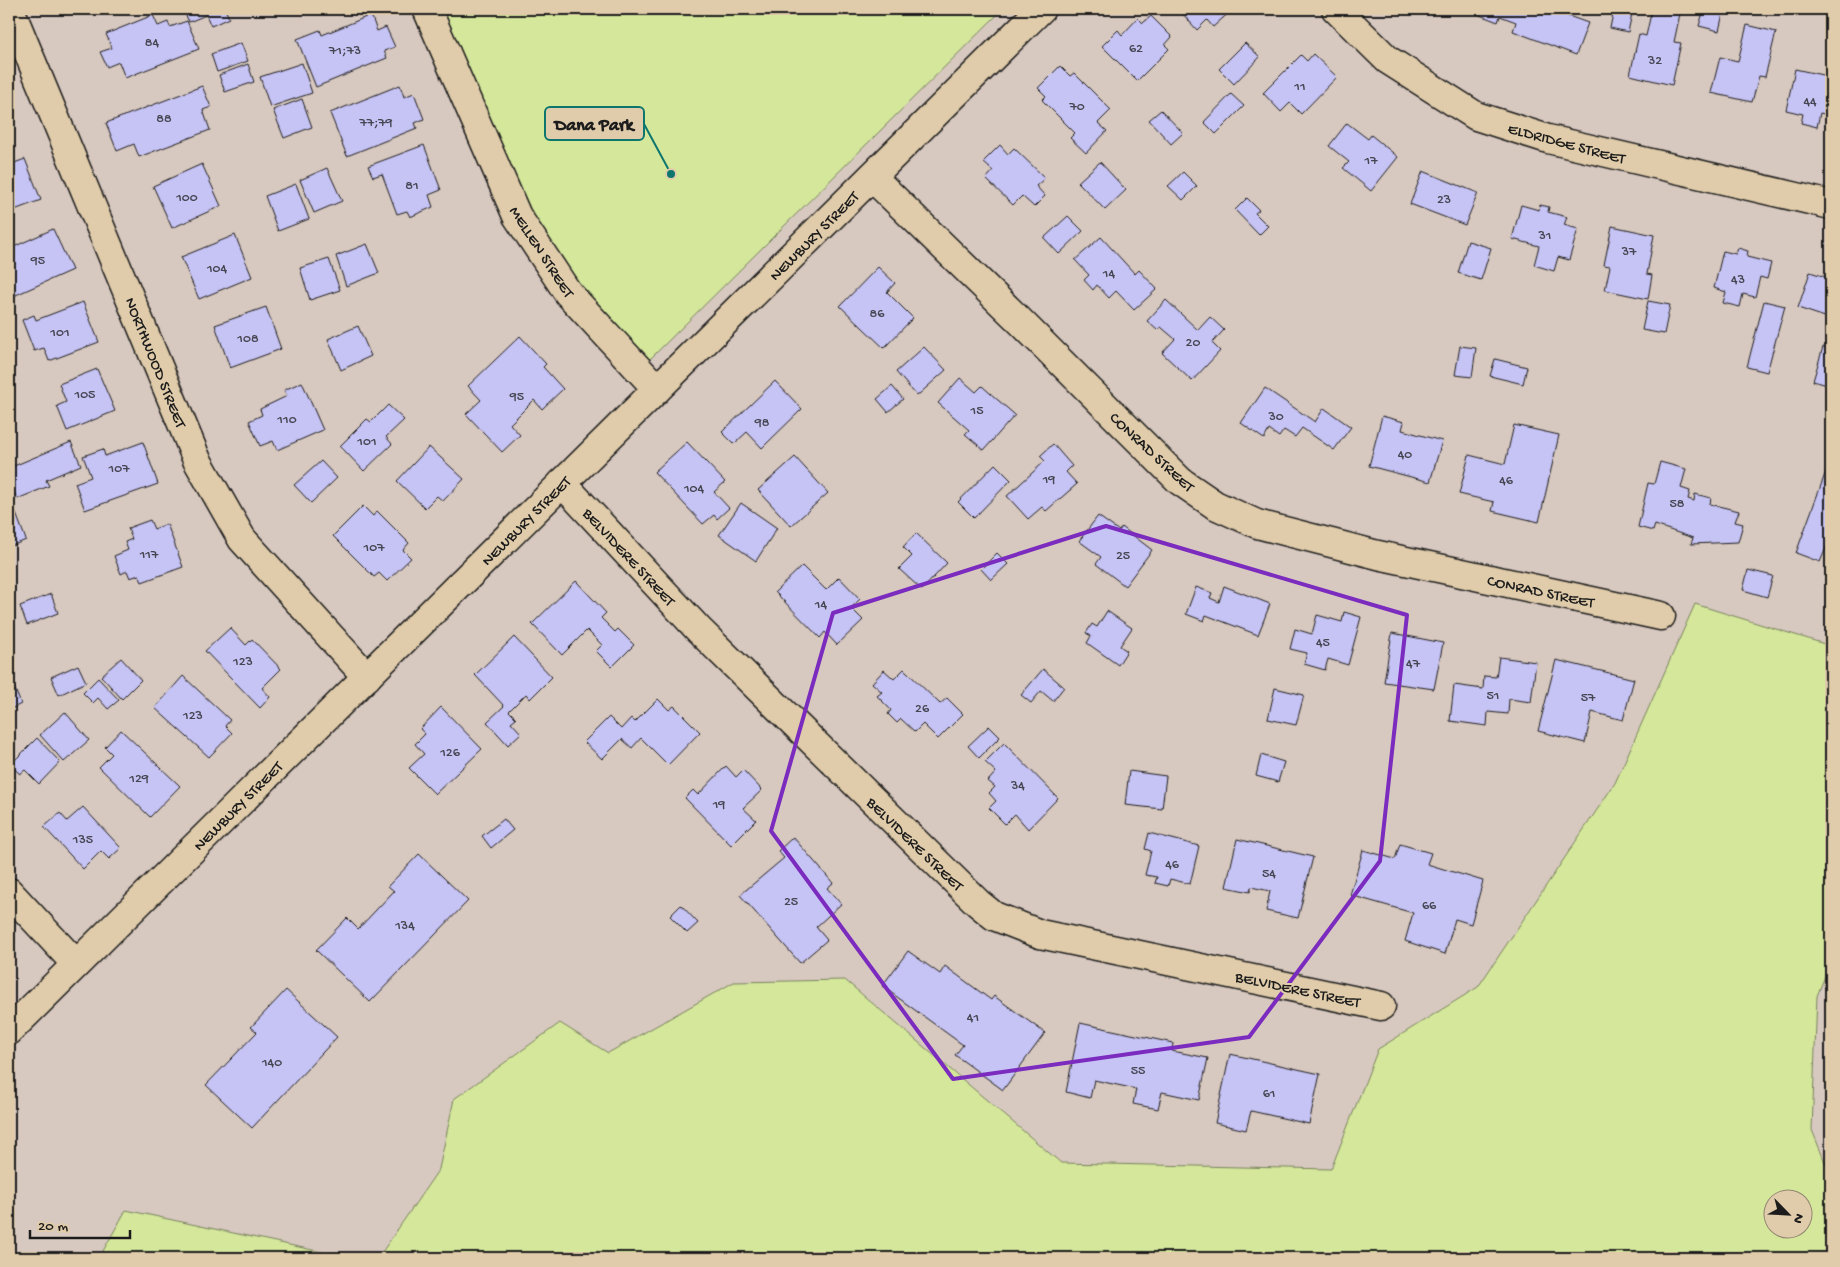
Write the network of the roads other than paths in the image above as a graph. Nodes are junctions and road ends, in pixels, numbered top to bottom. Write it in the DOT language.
graph roads {
  1 [pos="10,9"];
  2 [pos="426,9"];
  3 [pos="1041,9"];
  4 [pos="1336,9"];
  5 [pos="872,177"];
  6 [pos="1831,205"];
  7 [pos="658,389"];
  8 [pos="562,483"];
  9 [pos="1660,616"];
  10 [pos="367,677"];
  11 [pos="9,892"];
  12 [pos="76,964"];
  13 [pos="1381,1006"];
  14 [pos="9,1031"];
  1 -- 10 [label="street, NORTHWOOD STREET"];
  2 -- 7 [label="street, MELLEN STREET"];
  3 -- 5 [label="street, NEWBURY STREET"];
  4 -- 6 [label="street, ELDRIDGE STREET"];
  5 -- 7 [label="street, NEWBURY STREET"];
  5 -- 9 [label="street, CONRAD STREET"];
  7 -- 8 [label="street, NEWBURY STREET"];
  8 -- 10 [label="street, NEWBURY STREET"];
  8 -- 13 [label="street, BELVIDERE STREET"];
  10 -- 12 [label="street, NEWBURY STREET"];
  11 -- 12 [label="street"];
  12 -- 14 [label="street, NEWBURY STREET"];
}
